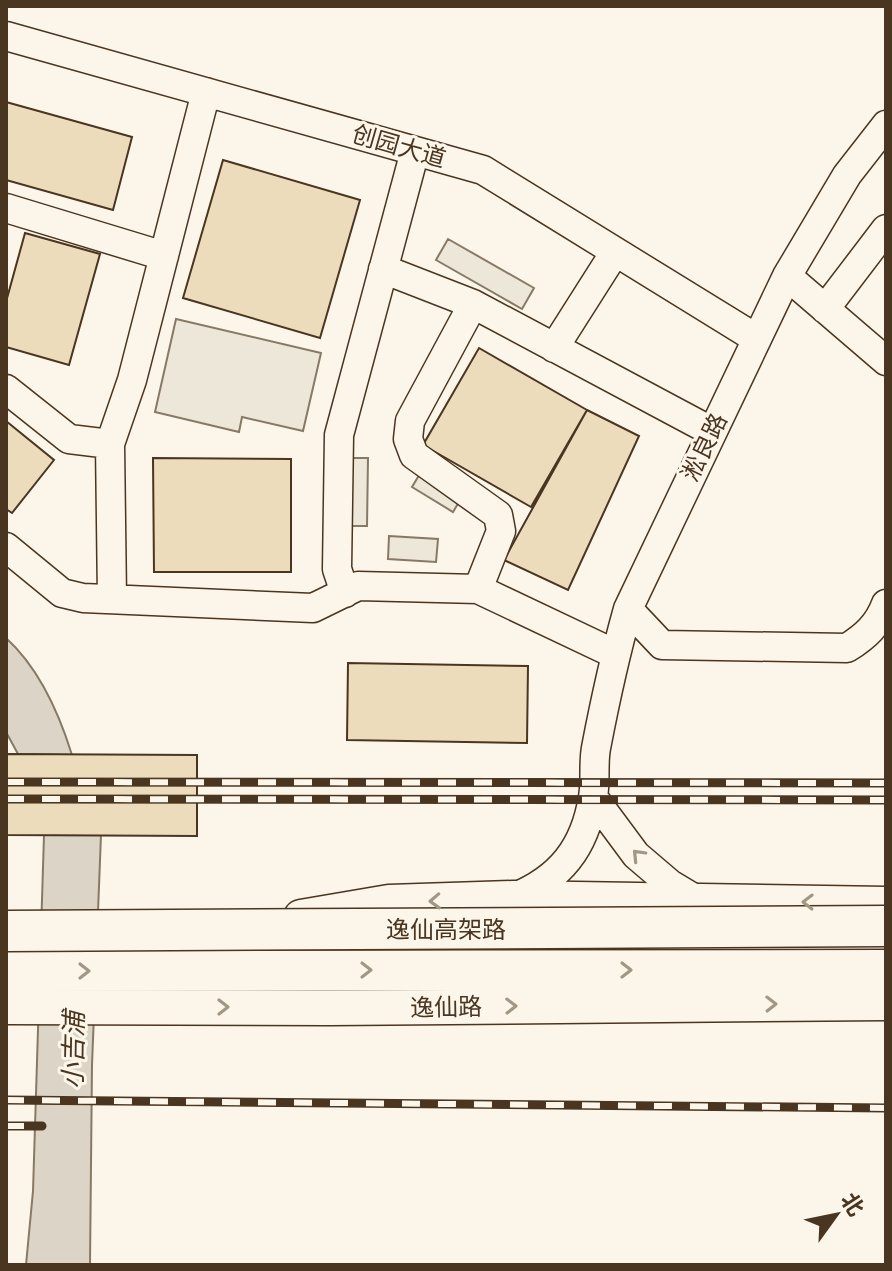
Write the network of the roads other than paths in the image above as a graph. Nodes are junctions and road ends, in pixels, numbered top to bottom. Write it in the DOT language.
graph roads {
  1 [pos="6,36"];
  2 [pos="206,92"];
  3 [pos="886,125"];
  4 [pos="415,151"];
  5 [pos="6,208"];
  6 [pos="886,229"];
  7 [pos="615,252"];
  8 [pos="164,256"];
  9 [pos="383,269"];
  10 [pos="787,276"];
  11 [pos="473,304"];
  12 [pos="825,309"];
  13 [pos="757,339"];
  14 [pos="554,348"];
  15 [pos="886,361"];
  16 [pos="6,389"];
  17 [pos="711,431"];
  18 [pos="110,444"];
  19 [pos="6,547"];
  20 [pos="478,589"];
  21 [pos="345,593"];
  22 [pos="112,599"];
  23 [pos="886,604"];
  24 [pos="628,609"];
  25 [pos="615,654"];
  26 [pos="593,797"];
  27 [pos="513,898"];
  28 [pos="695,899"];
  29 [pos="886,904"];
  30 [pos="251,925"];
  31 [pos="886,929"];
  32 [pos="7,931"];
  33 [pos="886,970"];
  34 [pos="6,971"];
  35 [pos="886,1003"];
  36 [pos="6,1007"];
  1 -- 2 [label="street, 创园大道"];
  2 -- 4 [label="street, 创园大道"];
  2 -- 8 [label="street"];
  3 -- 10 [label="street, 淞良路"];
  4 -- 7 [label="street, 创园大道"];
  4 -- 9 [label="street"];
  5 -- 8 [label="street"];
  6 -- 12 [label="street"];
  7 -- 13 [label="street, 创园大道"];
  7 -- 14 [label="street"];
  8 -- 18 [label="street"];
  9 -- 11 [label="street"];
  9 -- 21 [label="street"];
  10 -- 12 [label="street"];
  10 -- 13 [label="street, 淞良路"];
  11 -- 14 [label="street"];
  11 -- 20 [label="street"];
  12 -- 15 [label="street"];
  13 -- 17 [label="street, 淞良路"];
  14 -- 17 [label="street"];
  16 -- 18 [label="street"];
  17 -- 24 [label="street, 淞良路"];
  18 -- 22 [label="street"];
  19 -- 22 [label="street"];
  20 -- 21 [label="street"];
  20 -- 25 [label="street"];
  21 -- 22 [label="street"];
  23 -- 24 [label="street"];
  24 -- 25 [label="street, 淞良路"];
  25 -- 26 [label="street, 淞良路"];
  26 -- 27 [label="street, 淞良路"];
  28 -- 26 [label="street, one-way"];
  27 -- 28 [label="main road"];
  27 -- 30 [label="main road, one-way"];
  29 -- 28 [label="main road, one-way"];
  30 -- 31 [label="main road"];
  30 -- 32 [label="main road, bridge"];
  31 -- 32 [label="highway, 逸仙高架路, bridge"];
  34 -- 33 [label="highway, 逸仙高架路, one-way"];
  36 -- 35 [label="main road, 逸仙路, one-way"];
}
